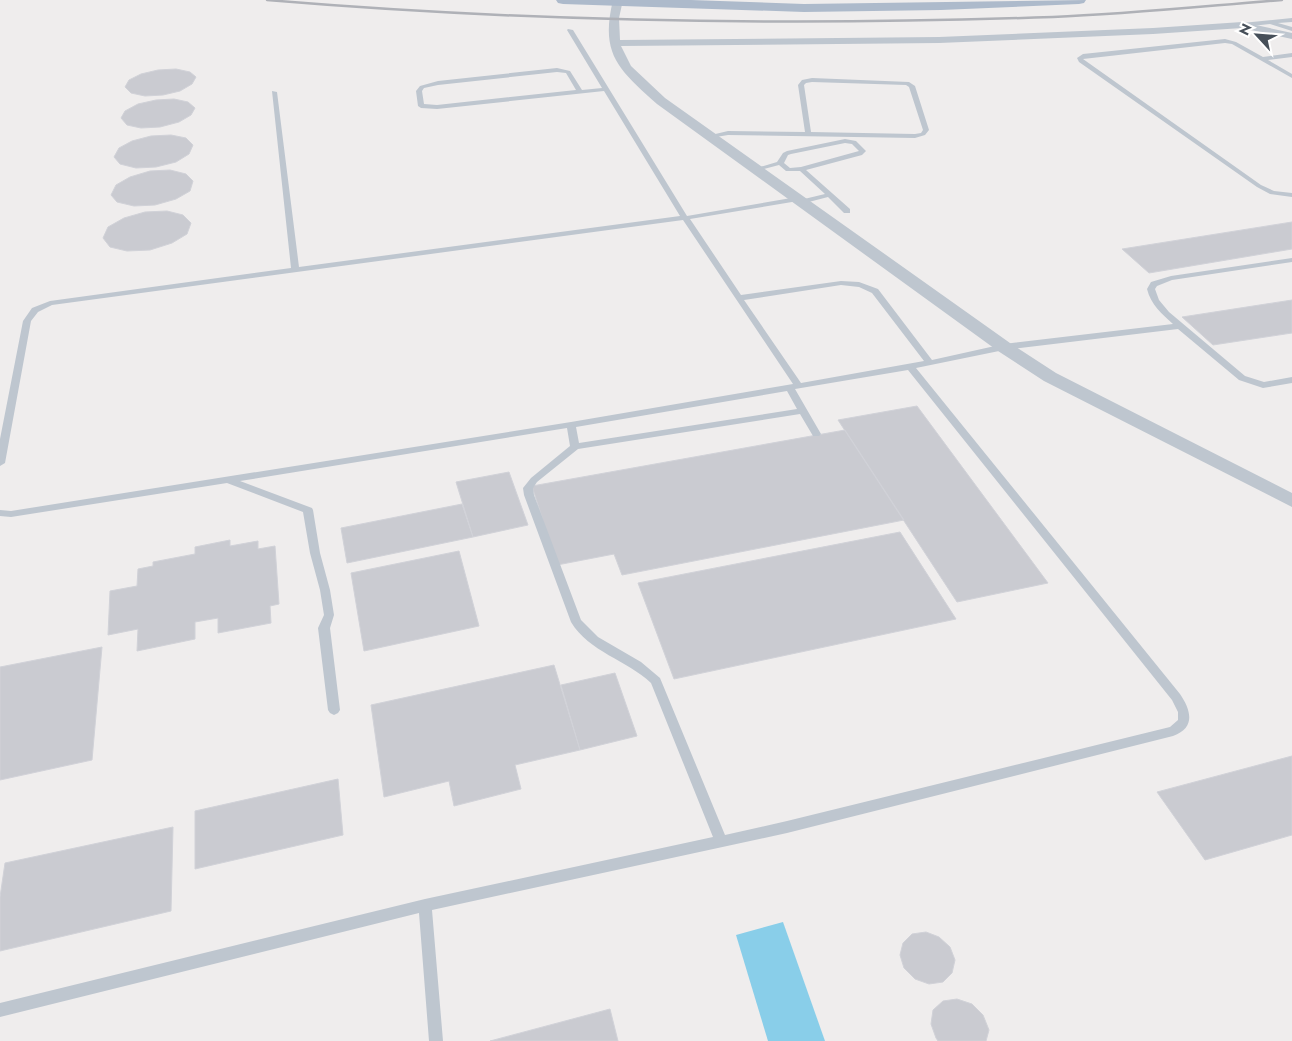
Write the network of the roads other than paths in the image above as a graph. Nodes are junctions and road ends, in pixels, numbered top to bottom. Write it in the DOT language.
graph roads {
  1 [pos="563,0"];
  2 [pos="765,0"];
  3 [pos="889,0"];
  4 [pos="1079,0"];
  5 [pos="617,1"];
  6 [pos="1292,20"];
  7 [pos="1269,22"];
  8 [pos="1242,25"];
  9 [pos="1292,29"];
  10 [pos="570,30"];
  11 [pos="1292,36"];
  12 [pos="614,44"];
  13 [pos="1292,55"];
  14 [pos="1261,59"];
  15 [pos="1292,76"];
  16 [pos="606,89"];
  17 [pos="274,92"];
  18 [pos="580,92"];
  19 [pos="808,134"];
  20 [pos="710,136"];
  21 [pos="780,163"];
  22 [pos="756,169"];
  23 [pos="801,169"];
  24 [pos="829,195"];
  25 [pos="1292,195"];
  26 [pos="799,201"];
  27 [pos="847,211"];
  28 [pos="685,218"];
  29 [pos="1292,260"];
  30 [pos="295,270"];
  31 [pos="739,298"];
  32 [pos="1180,326"];
  33 [pos="1004,347"];
  34 [pos="929,362"];
  35 [pos="910,367"];
  36 [pos="1292,380"];
  37 [pos="794,387"];
  38 [pos="802,411"];
  39 [pos="571,425"];
  40 [pos="816,434"];
  41 [pos="575,447"];
  42 [pos="0,463"];
  43 [pos="228,480"];
  44 [pos="1292,501"];
  45 [pos="0,514"];
  46 [pos="334,710"];
  47 [pos="722,841"];
  48 [pos="426,906"];
  49 [pos="0,1010"];
  50 [pos="436,1041"];
  1 -- 5 [label="main road"];
  2 -- 3 [label="main road"];
  4 -- 5 [label="main road"];
  5 -- 12 [label="street"];
  6 -- 7 [label="lane"];
  7 -- 8 [label="lane"];
  7 -- 9 [label="lane"];
  8 -- 11 [label="street"];
  8 -- 12 [label="street"];
  10 -- 16 [label="lane"];
  12 -- 20 [label="street"];
  13 -- 14 [label="lane"];
  14 -- 15 [label="lane"];
  14 -- 25 [label="lane"];
  16 -- 18 [label="lane"];
  16 -- 28 [label="lane"];
  17 -- 30 [label="lane"];
  18 -- 18 [label="lane"];
  19 -- 19 [label="lane"];
  19 -- 20 [label="lane"];
  20 -- 22 [label="street"];
  21 -- 22 [label="lane"];
  21 -- 23 [label="lane"];
  21 -- 23 [label="lane"];
  22 -- 26 [label="street"];
  23 -- 24 [label="lane"];
  24 -- 26 [label="lane"];
  24 -- 27 [label="lane"];
  26 -- 28 [label="lane"];
  26 -- 33 [label="street"];
  28 -- 30 [label="lane"];
  28 -- 31 [label="lane"];
  29 -- 32 [label="lane"];
  30 -- 42 [label="lane"];
  31 -- 34 [label="lane"];
  31 -- 37 [label="lane"];
  32 -- 33 [label="lane"];
  32 -- 36 [label="lane"];
  33 -- 34 [label="lane"];
  33 -- 44 [label="street"];
  34 -- 35 [label="lane"];
  35 -- 37 [label="lane"];
  35 -- 47 [label="lane"];
  37 -- 38 [label="lane"];
  37 -- 39 [label="lane"];
  38 -- 40 [label="lane"];
  38 -- 41 [label="lane"];
  39 -- 41 [label="lane"];
  39 -- 43 [label="lane"];
  41 -- 47 [label="lane"];
  43 -- 45 [label="lane"];
  43 -- 46 [label="lane"];
  47 -- 48 [label="lane"];
  48 -- 49 [label="lane"];
  48 -- 50 [label="lane"];
}
